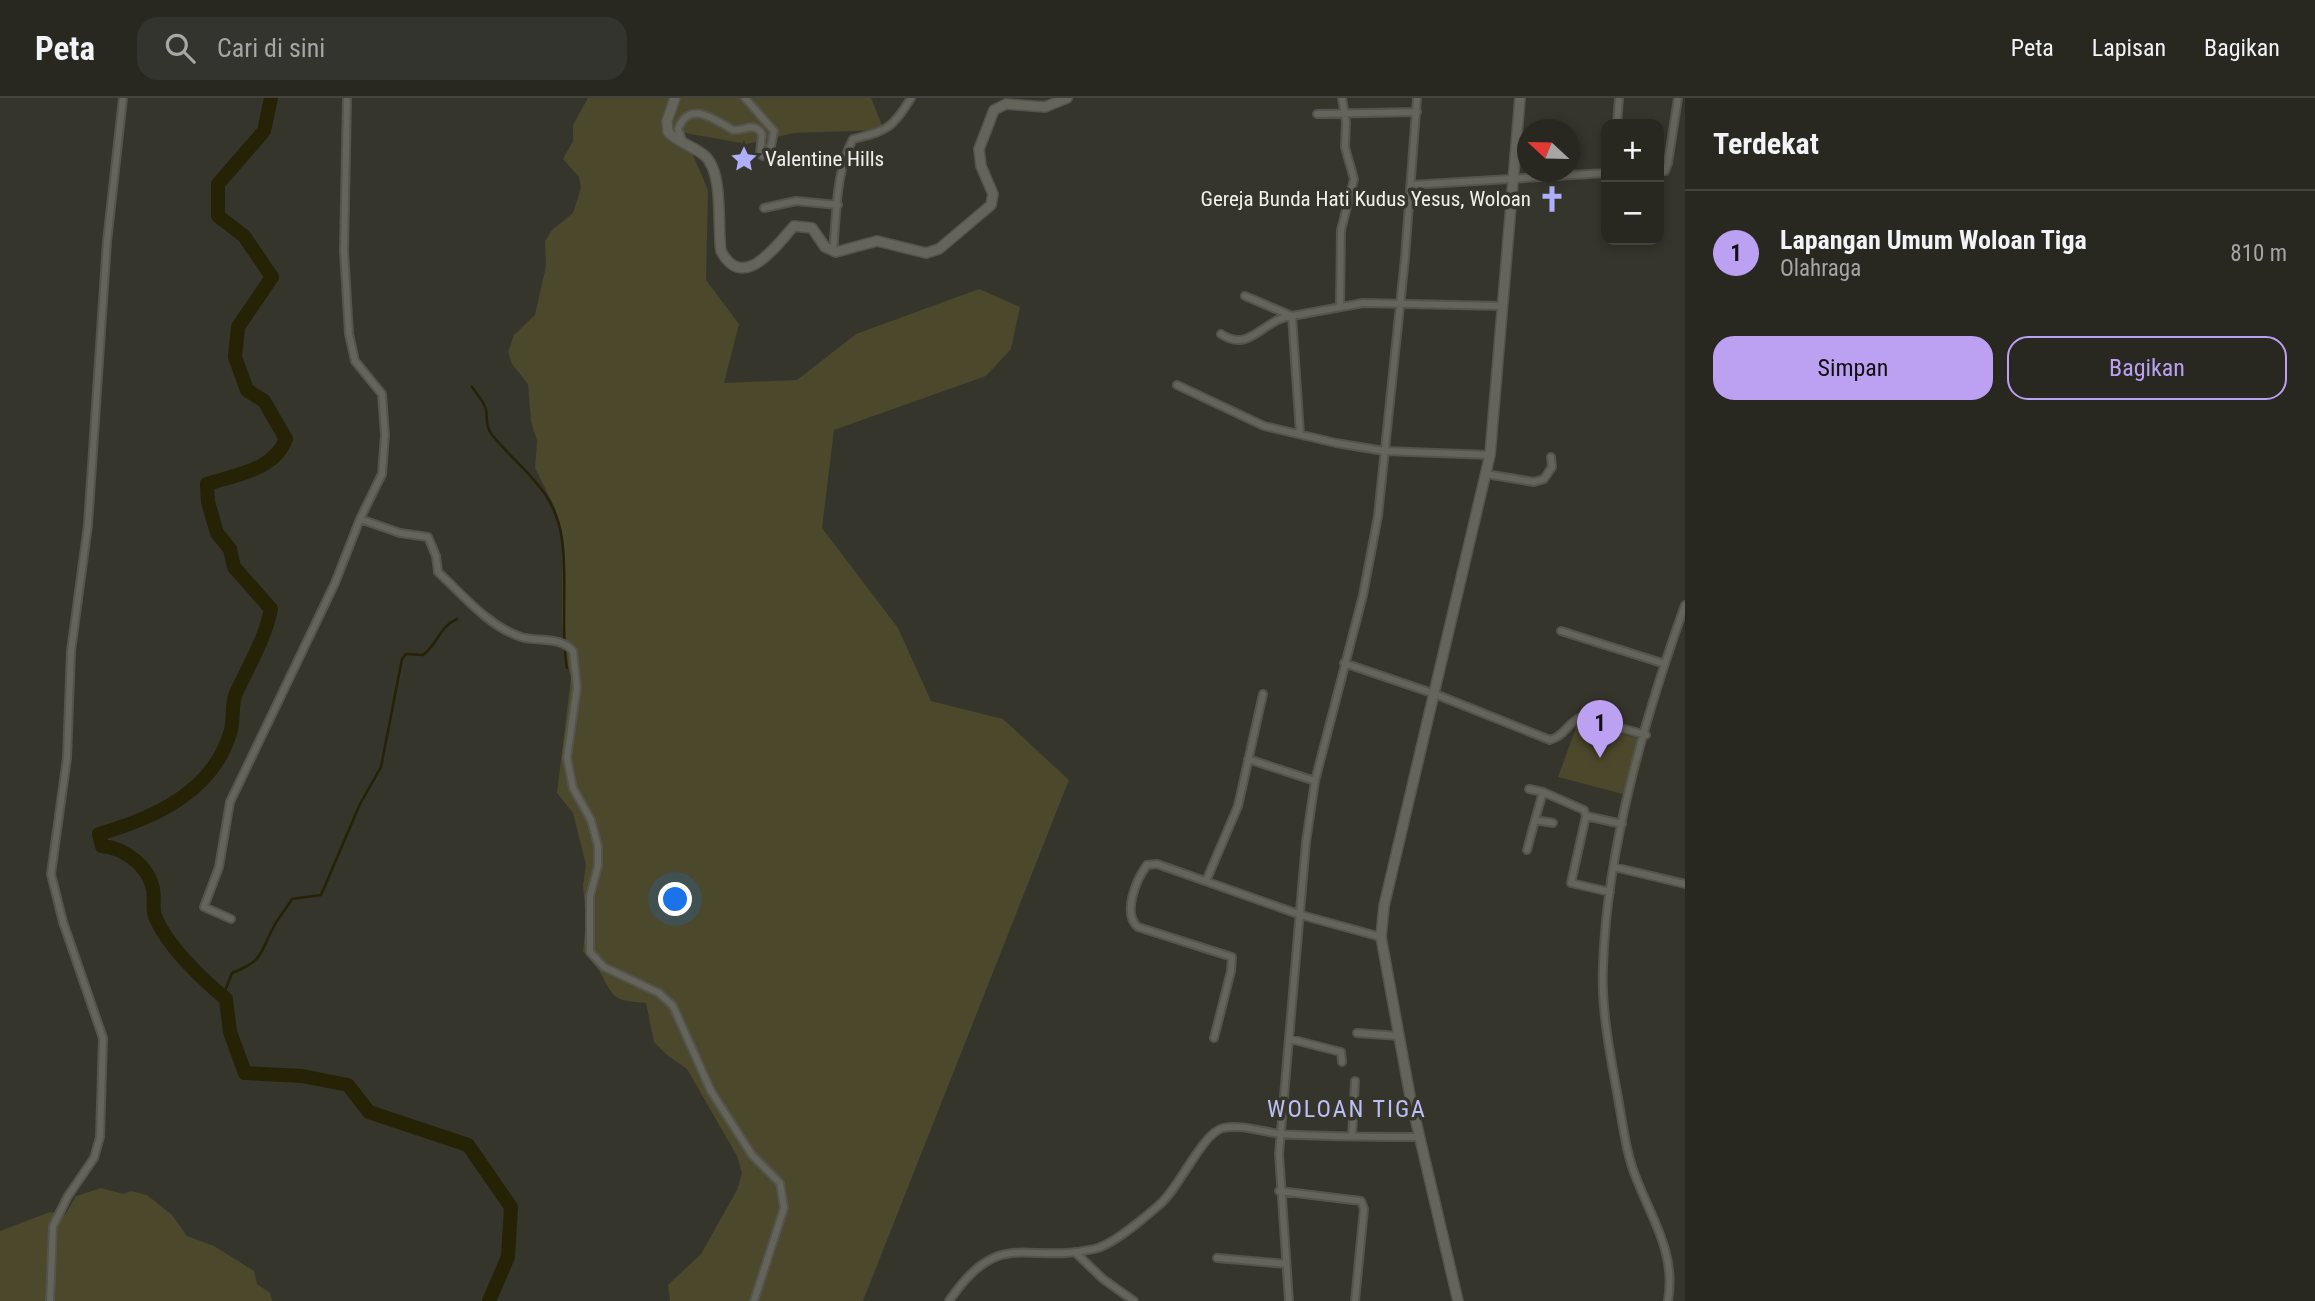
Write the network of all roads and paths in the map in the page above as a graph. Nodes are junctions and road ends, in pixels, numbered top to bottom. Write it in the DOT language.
graph roads {
  1 [pos="123,98"];
  2 [pos="346,98"];
  3 [pos="675,98"];
  4 [pos="745,98"];
  5 [pos="911,98"];
  6 [pos="1067,98"];
  7 [pos="1342,98"];
  8 [pos="1417,98"];
  9 [pos="1520,98"];
  10 [pos="1619,98"];
  11 [pos="1678,98"];
  12 [pos="1417,112"];
  13 [pos="1317,114"];
  14 [pos="1345,114"];
  15 [pos="1617,119"];
  16 [pos="683,142"];
  17 [pos="1664,171"];
  18 [pos="1601,173"];
  19 [pos="1512,178"];
  20 [pos="1411,185"];
  21 [pos="838,205"];
  22 [pos="764,208"];
  23 [pos="833,251"];
  24 [pos="1245,296"];
  25 [pos="1399,303"];
  26 [pos="1340,306"];
  27 [pos="1502,306"];
  28 [pos="1292,316"];
  29 [pos="1220,334"];
  30 [pos="1177,384"];
  31 [pos="1300,434"];
  32 [pos="1384,451"];
  33 [pos="1490,454"];
  34 [pos="1551,457"];
  35 [pos="1486,474"];
  36 [pos="360,519"];
  37 [pos="1685,605"];
  38 [pos="1560,632"];
  39 [pos="1344,663"];
  40 [pos="1665,664"];
  41 [pos="1263,694"];
  42 [pos="1435,694"];
  43 [pos="1646,735"];
  44 [pos="1248,759"];
  45 [pos="1315,781"];
  46 [pos="1529,789"];
  47 [pos="1543,792"];
  48 [pos="1586,816"];
  49 [pos="1535,820"];
  50 [pos="1553,823"];
  51 [pos="1622,824"];
  52 [pos="1527,850"];
  53 [pos="1614,867"];
  54 [pos="1206,881"];
  55 [pos="1685,884"];
  56 [pos="1610,892"];
  57 [pos="1301,915"];
  58 [pos="230,919"];
  59 [pos="1381,937"];
  60 [pos="1356,1033"];
  61 [pos="1399,1036"];
  62 [pos="1214,1038"];
  63 [pos="1290,1039"];
  64 [pos="1342,1062"];
  65 [pos="1354,1082"];
  66 [pos="1282,1134"];
  67 [pos="1352,1136"];
  68 [pos="1420,1137"];
  69 [pos="1279,1191"];
  70 [pos="1075,1252"];
  71 [pos="1217,1258"];
  72 [pos="1286,1265"];
  73 [pos="50,1301"];
  74 [pos="754,1301"];
  75 [pos="949,1301"];
  76 [pos="1134,1301"];
  77 [pos="1289,1301"];
  78 [pos="1355,1301"];
  79 [pos="1458,1301"];
  80 [pos="1668,1301"];
  1 -- 73 [label="street"];
  2 -- 36 [label="street"];
  3 -- 16 [label="main road"];
  4 -- 16 [label="street"];
  5 -- 21 [label="street"];
  6 -- 23 [label="main road"];
  7 -- 14 [label="street"];
  8 -- 12 [label="street"];
  9 -- 19 [label="main road"];
  10 -- 15 [label="street"];
  11 -- 17 [label="street"];
  12 -- 14 [label="street"];
  12 -- 20 [label="street"];
  13 -- 14 [label="street"];
  14 -- 26 [label="street"];
  16 -- 23 [label="main road"];
  18 -- 19 [label="street"];
  19 -- 20 [label="street"];
  19 -- 27 [label="main road"];
  20 -- 25 [label="street"];
  21 -- 22 [label="street"];
  21 -- 23 [label="street"];
  24 -- 28 [label="street"];
  25 -- 26 [label="street"];
  25 -- 27 [label="street"];
  25 -- 32 [label="street"];
  26 -- 28 [label="street"];
  27 -- 33 [label="main road"];
  28 -- 29 [label="street"];
  28 -- 31 [label="street"];
  30 -- 31 [label="street"];
  31 -- 32 [label="street"];
  32 -- 33 [label="street"];
  32 -- 39 [label="street"];
  33 -- 35 [label="main road"];
  34 -- 35 [label="street"];
  35 -- 42 [label="main road"];
  36 -- 58 [label="street"];
  36 -- 74 [label="street"];
  37 -- 40 [label="street"];
  38 -- 40 [label="street"];
  39 -- 42 [label="street"];
  39 -- 45 [label="street"];
  40 -- 43 [label="street"];
  41 -- 44 [label="street"];
  42 -- 43 [label="street"];
  42 -- 59 [label="main road"];
  43 -- 51 [label="street"];
  44 -- 45 [label="street"];
  44 -- 54 [label="street"];
  45 -- 57 [label="street"];
  46 -- 47 [label="street"];
  47 -- 48 [label="street"];
  47 -- 49 [label="street"];
  48 -- 51 [label="street"];
  48 -- 56 [label="street"];
  49 -- 50 [label="street"];
  49 -- 52 [label="street"];
  51 -- 53 [label="street"];
  53 -- 55 [label="street"];
  53 -- 56 [label="street"];
  54 -- 57 [label="street"];
  54 -- 62 [label="street"];
  56 -- 80 [label="street"];
  57 -- 59 [label="street"];
  57 -- 63 [label="street"];
  59 -- 61 [label="main road"];
  60 -- 61 [label="street"];
  61 -- 68 [label="main road"];
  63 -- 64 [label="street"];
  63 -- 66 [label="street"];
  65 -- 67 [label="street"];
  66 -- 67 [label="street"];
  66 -- 69 [label="street"];
  66 -- 70 [label="street"];
  67 -- 68 [label="street"];
  68 -- 79 [label="main road"];
  69 -- 72 [label="street"];
  69 -- 78 [label="street"];
  70 -- 75 [label="street"];
  70 -- 76 [label="street"];
  71 -- 72 [label="street"];
  72 -- 77 [label="street"];
}
